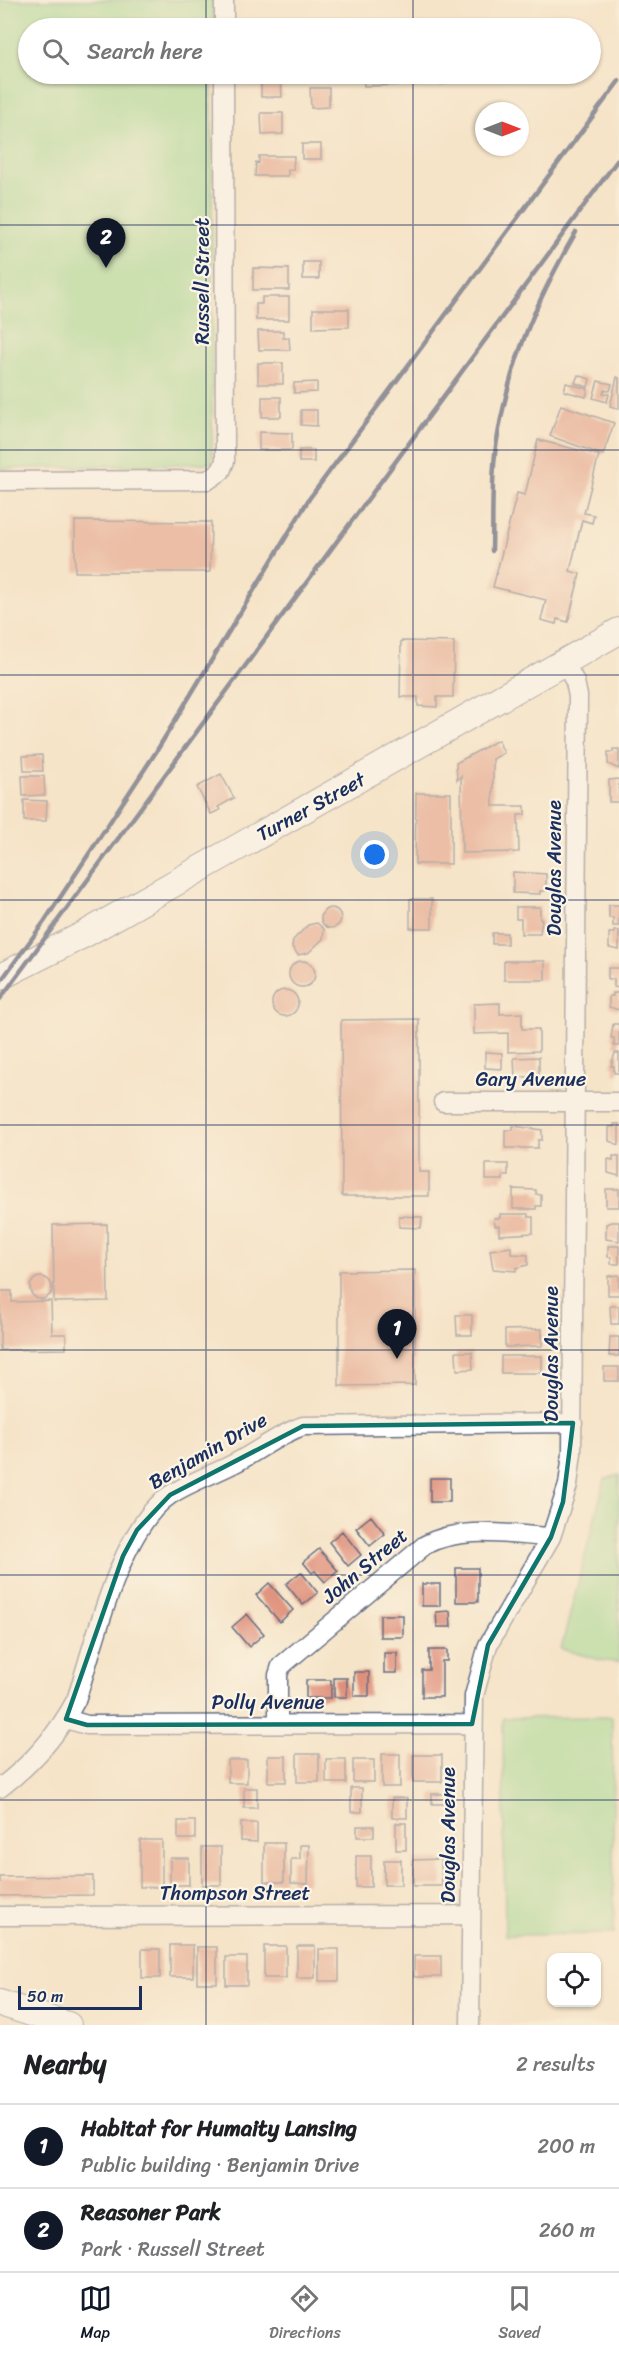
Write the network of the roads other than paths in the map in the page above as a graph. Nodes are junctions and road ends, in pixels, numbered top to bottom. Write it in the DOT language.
graph roads {
  1 [pos="224,0"];
  2 [pos="224,18"];
  3 [pos="224,84"];
  4 [pos="0,480"];
  5 [pos="619,631"];
  6 [pos="565,663"];
  7 [pos="0,977"];
  8 [pos="443,1102"];
  9 [pos="575,1102"];
  10 [pos="619,1102"];
  11 [pos="573,1423"];
  12 [pos="551,1537"];
  13 [pos="66,1719"];
  14 [pos="278,1724"];
  15 [pos="472,1724"];
  16 [pos="0,1788"];
  17 [pos="470,1915"];
  18 [pos="0,1916"];
  19 [pos="0,2003"];
  20 [pos="68,2025"];
  21 [pos="470,2025"];
  1 -- 2 [label="street"];
  3 -- 4 [label="street, Russell Street"];
  5 -- 6 [label="street, Turner Street"];
  6 -- 7 [label="street, Turner Street"];
  6 -- 9 [label="street, Douglas Avenue"];
  8 -- 9 [label="street, Gary Avenue"];
  9 -- 10 [label="street, Gary Avenue"];
  9 -- 11 [label="street, Douglas Avenue"];
  11 -- 12 [label="street, Douglas Avenue"];
  11 -- 13 [label="street, Benjamin Drive"];
  12 -- 14 [label="street, John Street"];
  12 -- 15 [label="street, Douglas Avenue"];
  13 -- 14 [label="street, Polly Avenue"];
  13 -- 16 [label="street, Benjamin Drive"];
  14 -- 15 [label="street, Polly Avenue"];
  15 -- 17 [label="street, Douglas Avenue"];
  17 -- 18 [label="street, Thompson Street"];
  17 -- 21 [label="street, Douglas Avenue"];
  19 -- 20 [label="street"];
}
